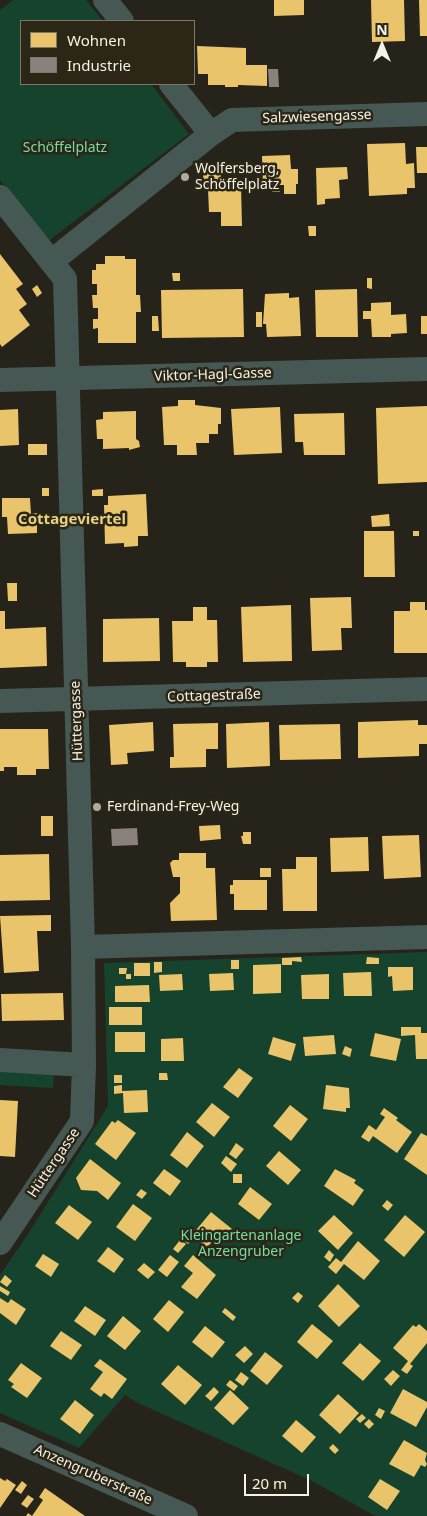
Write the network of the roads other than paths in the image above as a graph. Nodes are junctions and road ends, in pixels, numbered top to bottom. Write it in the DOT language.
graph roads {
  1 [pos="105,0"];
  2 [pos="121,20"];
  3 [pos="172,85"];
  4 [pos="427,114"];
  5 [pos="211,134"];
  6 [pos="0,197"];
  7 [pos="52,261"];
  8 [pos="427,369"];
  9 [pos="69,378"];
  10 [pos="0,380"];
  11 [pos="427,689"];
  12 [pos="76,700"];
  13 [pos="0,701"];
  14 [pos="427,937"];
  15 [pos="83,947"];
  16 [pos="0,1060"];
  17 [pos="84,1065"];
  18 [pos="0,1243"];
  19 [pos="0,1434"];
  20 [pos="186,1516"];
  1 -- 2 [label="street"];
  3 -- 5 [label="street"];
  4 -- 5 [label="street, Salzwiesengasse"];
  5 -- 7 [label="street, Salzwiesengasse"];
  6 -- 7 [label="street, Hüttergasse"];
  7 -- 9 [label="street, Hüttergasse"];
  8 -- 9 [label="street, Viktor-Hagl-Gasse"];
  9 -- 10 [label="street, Viktor-Hagl-Gasse"];
  9 -- 12 [label="street, Hüttergasse"];
  11 -- 12 [label="street, Cottagestraße"];
  12 -- 13 [label="street, Cottagestraße"];
  12 -- 15 [label="street, Hüttergasse"];
  14 -- 15 [label="street"];
  15 -- 17 [label="street, Hüttergasse"];
  16 -- 17 [label="street"];
  17 -- 18 [label="street, Hüttergasse"];
  19 -- 20 [label="street, Anzengruberstraße"];
}
